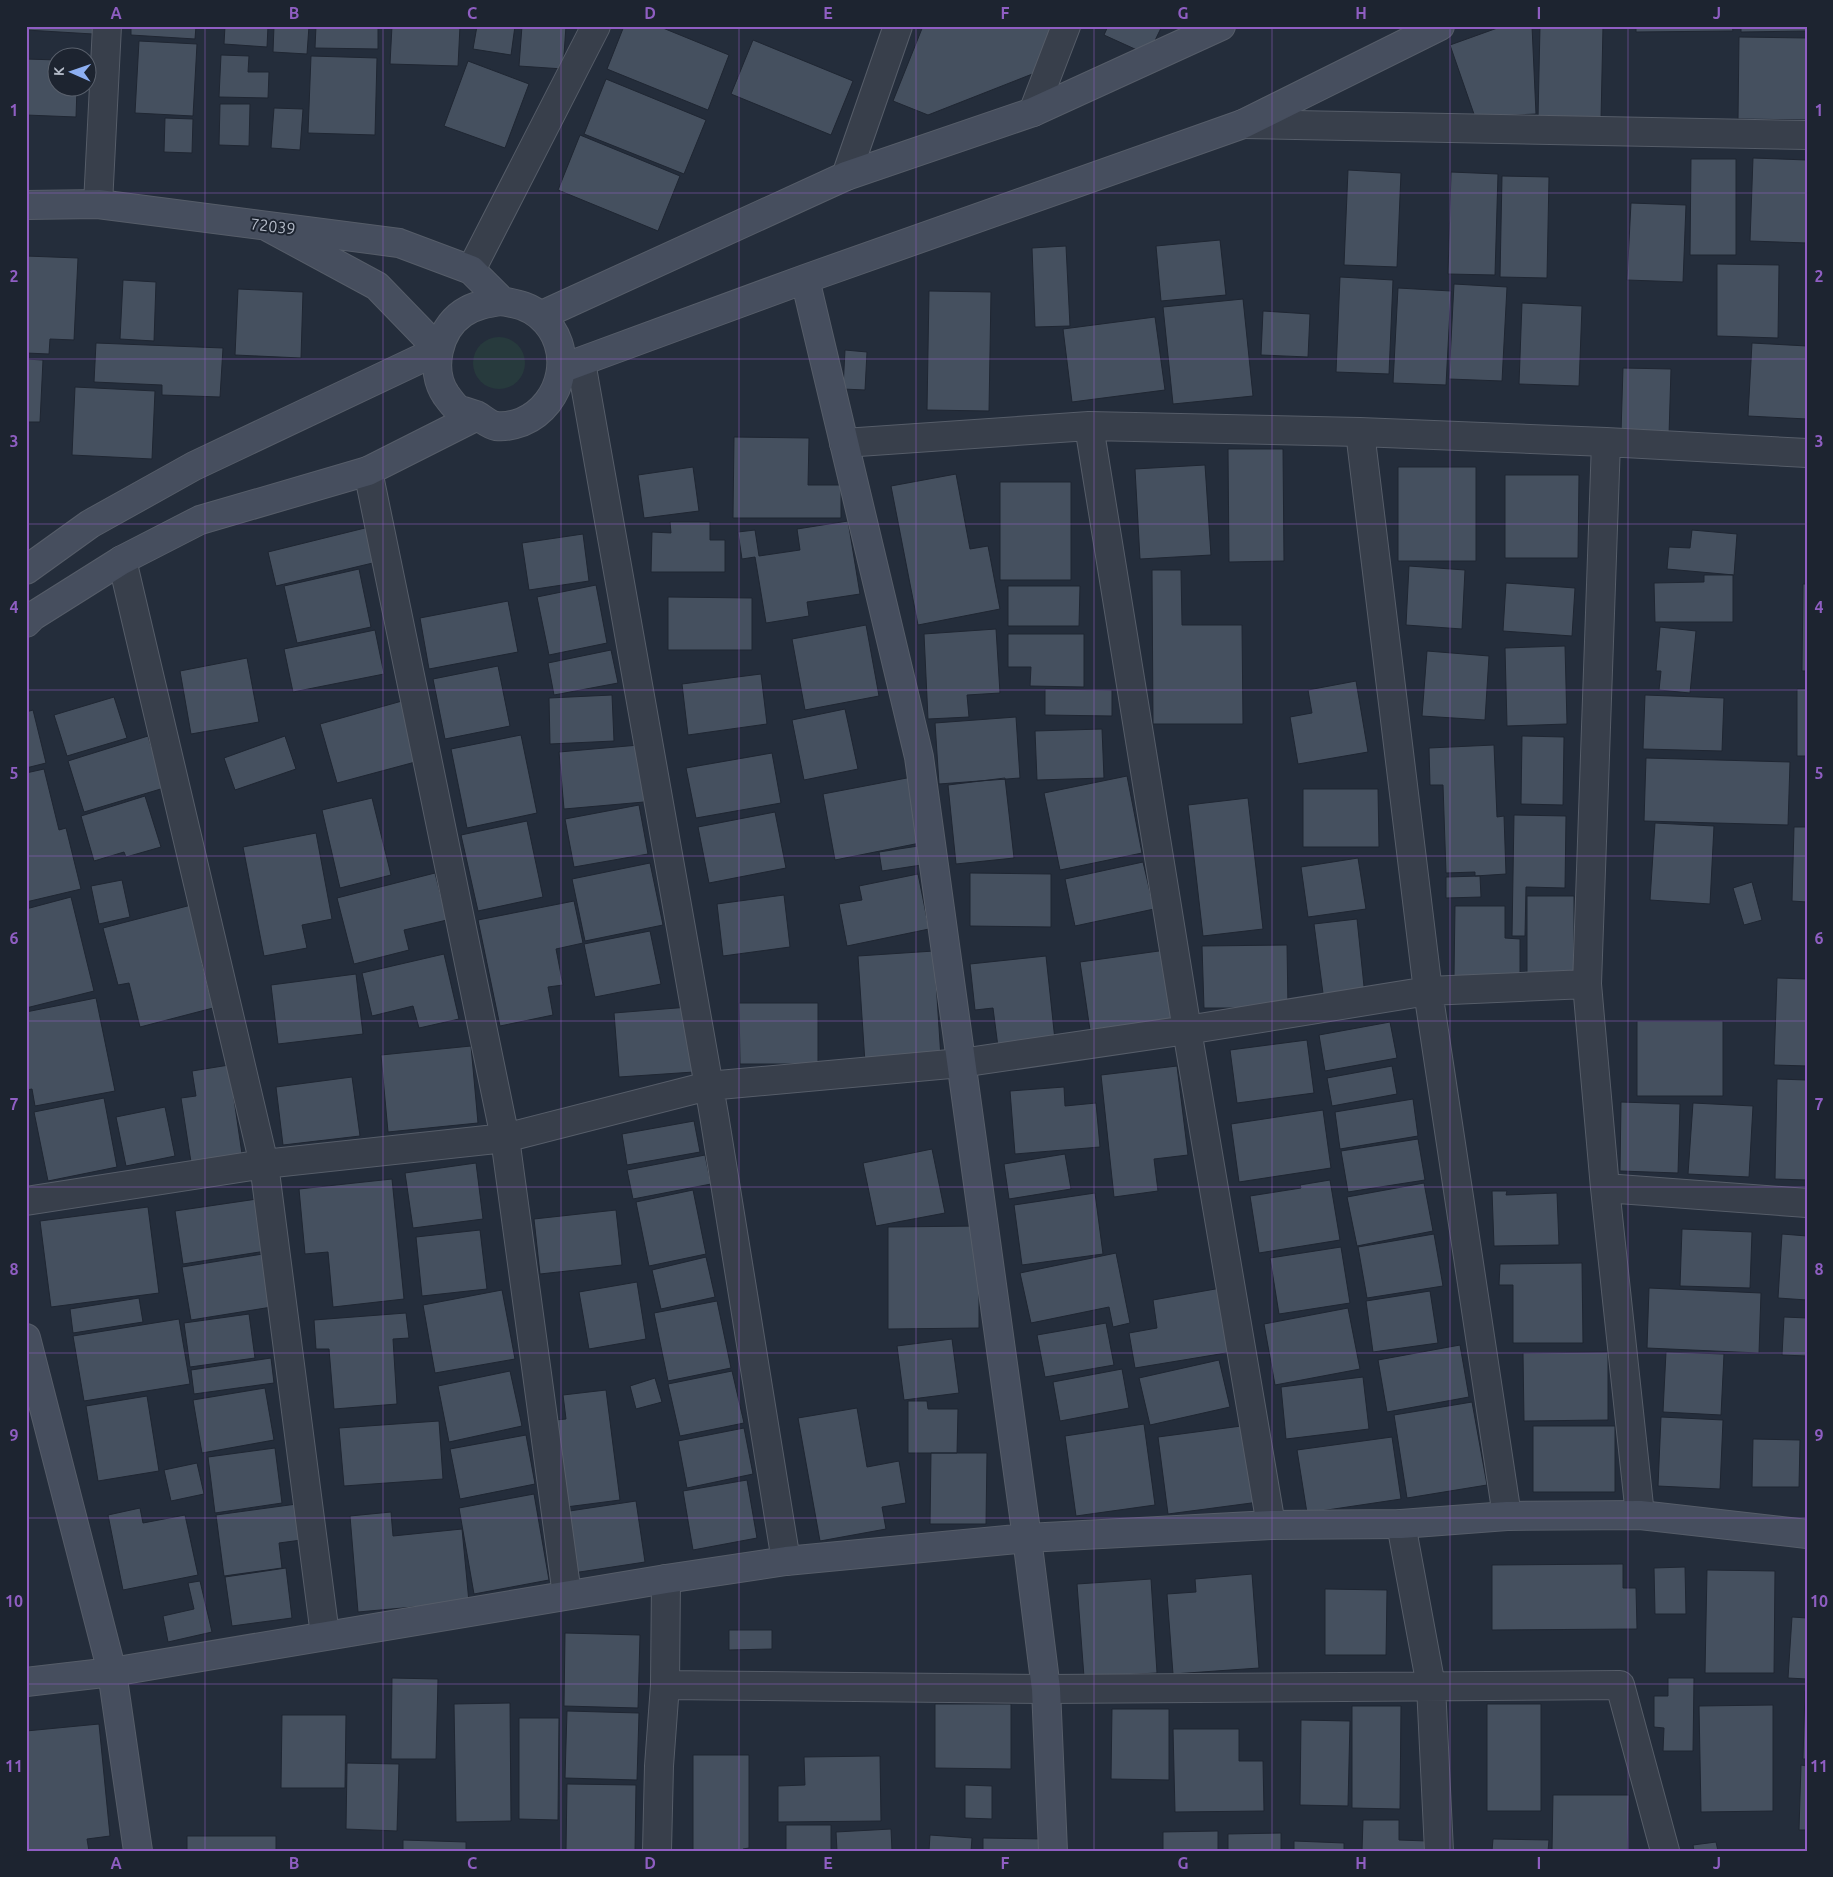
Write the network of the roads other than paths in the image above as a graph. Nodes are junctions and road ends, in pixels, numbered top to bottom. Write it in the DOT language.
graph roads {
  1 [pos="107,26"];
  2 [pos="596,26"];
  3 [pos="898,26"];
  4 [pos="1066,26"];
  5 [pos="1221,26"];
  6 [pos="1440,26"];
  7 [pos="1033,112"];
  8 [pos="1243,124"];
  9 [pos="1807,134"];
  10 [pos="846,176"];
  11 [pos="98,204"];
  12 [pos="26,205"];
  13 [pos="266,226"];
  14 [pos="471,270"];
  15 [pos="804,279"];
  16 [pos="502,301"];
  17 [pos="540,316"];
  18 [pos="439,350"];
  19 [pos="572,365"];
  20 [pos="477,416"];
  21 [pos="1088,426"];
  22 [pos="1360,432"];
  23 [pos="1606,442"];
  24 [pos="844,443"];
  25 [pos="1807,453"];
  26 [pos="368,471"];
  27 [pos="122,560"];
  28 [pos="26,570"];
  29 [pos="26,623"];
  30 [pos="1588,984"];
  31 [pos="1428,991"];
  32 [pos="1187,1030"];
  33 [pos="961,1063"];
  34 [pos="708,1086"];
  35 [pos="504,1138"];
  36 [pos="264,1164"];
  37 [pos="1605,1188"];
  38 [pos="26,1201"];
  39 [pos="1807,1203"];
  40 [pos="26,1338"];
  41 [pos="1640,1515"];
  42 [pos="1507,1516"];
  43 [pos="1401,1524"];
  44 [pos="1271,1525"];
  45 [pos="1807,1534"];
  46 [pos="1028,1538"];
  47 [pos="786,1561"];
  48 [pos="666,1579"];
  49 [pos="567,1595"];
  50 [pos="324,1635"];
  51 [pos="112,1672"];
  52 [pos="26,1682"];
  53 [pos="665,1685"];
  54 [pos="1431,1686"];
  55 [pos="1046,1689"];
  56 [pos="138,1851"];
  57 [pos="657,1851"];
  58 [pos="1053,1851"];
  59 [pos="1440,1851"];
  60 [pos="1665,1851"];
  1 -- 11 [label="street"];
  2 -- 14 [label="street"];
  3 -- 10 [label="street"];
  4 -- 7 [label="street"];
  5 -- 7 [label="main road"];
  6 -- 8 [label="main road"];
  7 -- 10 [label="main road"];
  8 -- 9 [label="street"];
  8 -- 15 [label="main road"];
  10 -- 17 [label="main road"];
  11 -- 12 [label="main road, 72039"];
  11 -- 13 [label="main road, 72039"];
  13 -- 14 [label="main road, 72039"];
  13 -- 18 [label="main road"];
  14 -- 16 [label="main road, 72039"];
  15 -- 19 [label="main road"];
  15 -- 24 [label="main road"];
  16 -- 17 [label="main road"];
  16 -- 18 [label="main road"];
  17 -- 19 [label="main road"];
  18 -- 20 [label="main road"];
  18 -- 28 [label="main road"];
  19 -- 20 [label="main road"];
  19 -- 34 [label="street"];
  20 -- 26 [label="main road"];
  21 -- 22 [label="street"];
  21 -- 24 [label="street"];
  21 -- 32 [label="street"];
  22 -- 23 [label="street"];
  22 -- 31 [label="street"];
  23 -- 25 [label="street"];
  23 -- 30 [label="street"];
  24 -- 33 [label="main road"];
  26 -- 27 [label="main road"];
  26 -- 35 [label="street"];
  27 -- 29 [label="main road"];
  27 -- 36 [label="street"];
  30 -- 31 [label="street"];
  30 -- 37 [label="street"];
  31 -- 32 [label="street"];
  31 -- 42 [label="street"];
  32 -- 33 [label="street"];
  32 -- 44 [label="street"];
  33 -- 34 [label="street"];
  33 -- 46 [label="main road"];
  34 -- 35 [label="street"];
  34 -- 47 [label="street"];
  35 -- 36 [label="street"];
  35 -- 49 [label="street"];
  36 -- 38 [label="street"];
  36 -- 50 [label="street"];
  37 -- 39 [label="street"];
  37 -- 41 [label="street"];
  40 -- 51 [label="main road"];
  41 -- 42 [label="main road"];
  41 -- 45 [label="main road"];
  42 -- 43 [label="main road"];
  43 -- 44 [label="main road"];
  43 -- 54 [label="street"];
  44 -- 46 [label="main road"];
  46 -- 47 [label="main road"];
  46 -- 55 [label="main road"];
  47 -- 48 [label="main road"];
  48 -- 49 [label="main road"];
  48 -- 53 [label="street"];
  49 -- 50 [label="main road"];
  50 -- 51 [label="main road"];
  51 -- 52 [label="main road"];
  51 -- 56 [label="main road"];
  53 -- 55 [label="street"];
  53 -- 57 [label="street"];
  54 -- 55 [label="street"];
  54 -- 59 [label="street"];
  54 -- 60 [label="street"];
  55 -- 58 [label="main road"];
}
